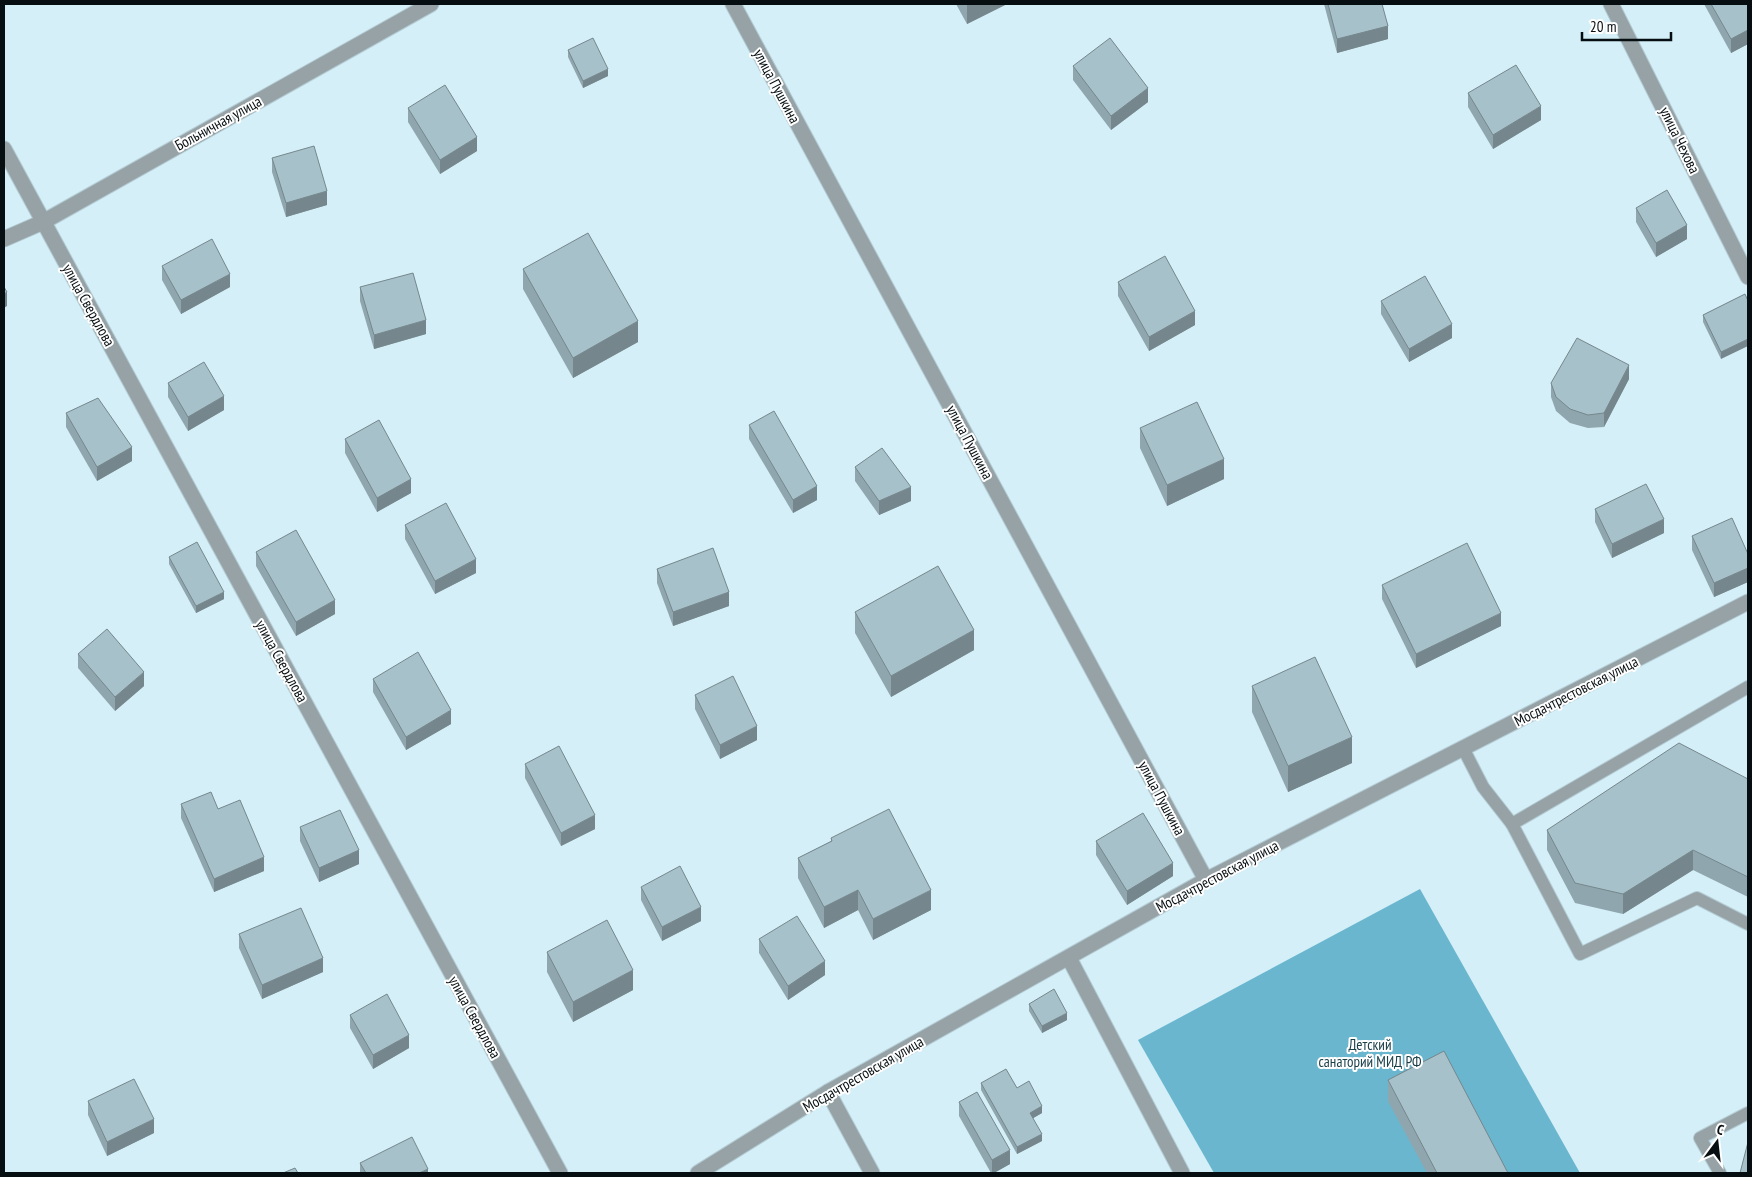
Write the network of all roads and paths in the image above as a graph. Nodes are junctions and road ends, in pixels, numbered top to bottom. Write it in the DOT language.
graph roads {
  1 [pos="431,4"];
  2 [pos="733,4"];
  3 [pos="1611,4"];
  4 [pos="4,149"];
  5 [pos="43,222"];
  6 [pos="4,239"];
  7 [pos="1748,277"];
  8 [pos="1748,602"];
  9 [pos="1748,687"];
  10 [pos="1463,748"];
  11 [pos="1512,824"];
  12 [pos="1206,880"];
  13 [pos="1748,924"];
  14 [pos="1069,958"];
  15 [pos="828,1092"];
  16 [pos="1748,1113"];
  17 [pos="560,1173"];
  18 [pos="698,1173"];
  19 [pos="872,1173"];
  20 [pos="1182,1173"];
  21 [pos="1720,1173"];
  1 -- 5 [label="street, Больничная улица"];
  2 -- 12 [label="street, улица Пушкина"];
  3 -- 7 [label="street, улица Чехова"];
  4 -- 5 [label="street, улица Свердлова"];
  5 -- 6 [label="street, Больничная улица"];
  5 -- 17 [label="street, улица Свердлова"];
  8 -- 10 [label="street, Мосдачтрестовская улица"];
  9 -- 11 [label="lane"];
  10 -- 11 [label="lane"];
  10 -- 12 [label="street, Мосдачтрестовская улица"];
  11 -- 13 [label="lane"];
  12 -- 14 [label="street, Мосдачтрестовская улица"];
  14 -- 15 [label="street, Мосдачтрестовская улица"];
  14 -- 20 [label="street"];
  15 -- 18 [label="street, Мосдачтрестовская улица"];
  15 -- 19 [label="street"];
  16 -- 21 [label="lane"];
}
